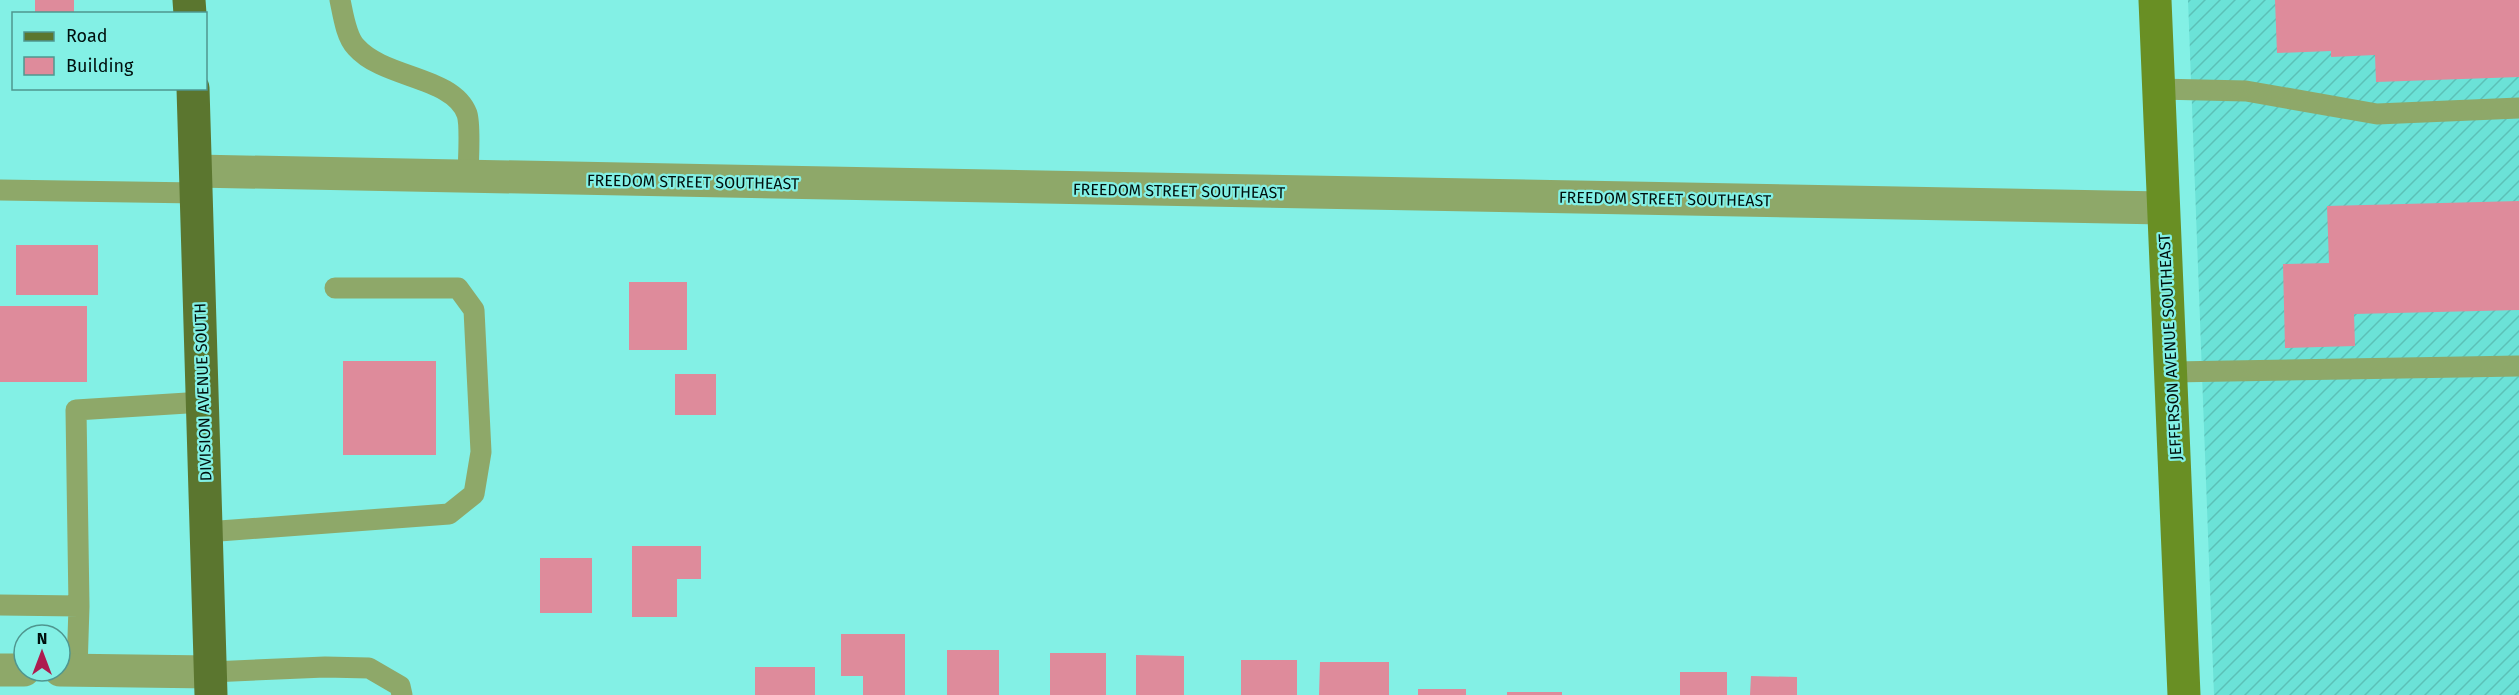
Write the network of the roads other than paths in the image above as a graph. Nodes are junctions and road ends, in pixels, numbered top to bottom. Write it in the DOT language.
graph roads {
  1 [pos="340,0"];
  2 [pos="2155,0"];
  3 [pos="2158,89"];
  4 [pos="193,90"];
  5 [pos="2519,108"];
  6 [pos="468,178"];
  7 [pos="197,182"];
  8 [pos="0,190"];
  9 [pos="2163,208"];
  10 [pos="335,288"];
  11 [pos="2519,366"];
  12 [pos="2172,372"];
  13 [pos="203,402"];
  14 [pos="206,532"];
  15 [pos="0,605"];
  16 [pos="79,606"];
  17 [pos="72,647"];
  18 [pos="72,670"];
  19 [pos="211,684"];
  20 [pos="402,695"];
  21 [pos="2184,695"];
  1 -- 6 [label="lane"];
  2 -- 3 [label="street, JEFFERSON AVENUE SOUTHEAST"];
  3 -- 5 [label="lane"];
  3 -- 9 [label="street, JEFFERSON AVENUE SOUTHEAST"];
  4 -- 7 [label="main road, DIVISION AVENUE SOUTH"];
  6 -- 7 [label="street, FREEDOM STREET SOUTHEAST"];
  6 -- 9 [label="street, FREEDOM STREET SOUTHEAST"];
  7 -- 8 [label="lane"];
  7 -- 13 [label="main road, DIVISION AVENUE SOUTH"];
  9 -- 12 [label="street, JEFFERSON AVENUE SOUTHEAST"];
  10 -- 14 [label="lane"];
  11 -- 12 [label="lane"];
  12 -- 21 [label="street, JEFFERSON AVENUE SOUTHEAST"];
  13 -- 14 [label="main road, DIVISION AVENUE SOUTH"];
  13 -- 16 [label="lane"];
  14 -- 19 [label="main road, DIVISION AVENUE SOUTH"];
  15 -- 16 [label="lane"];
  16 -- 17 [label="lane"];
  18 -- 19 [label="street"];
  19 -- 20 [label="lane"];
}
